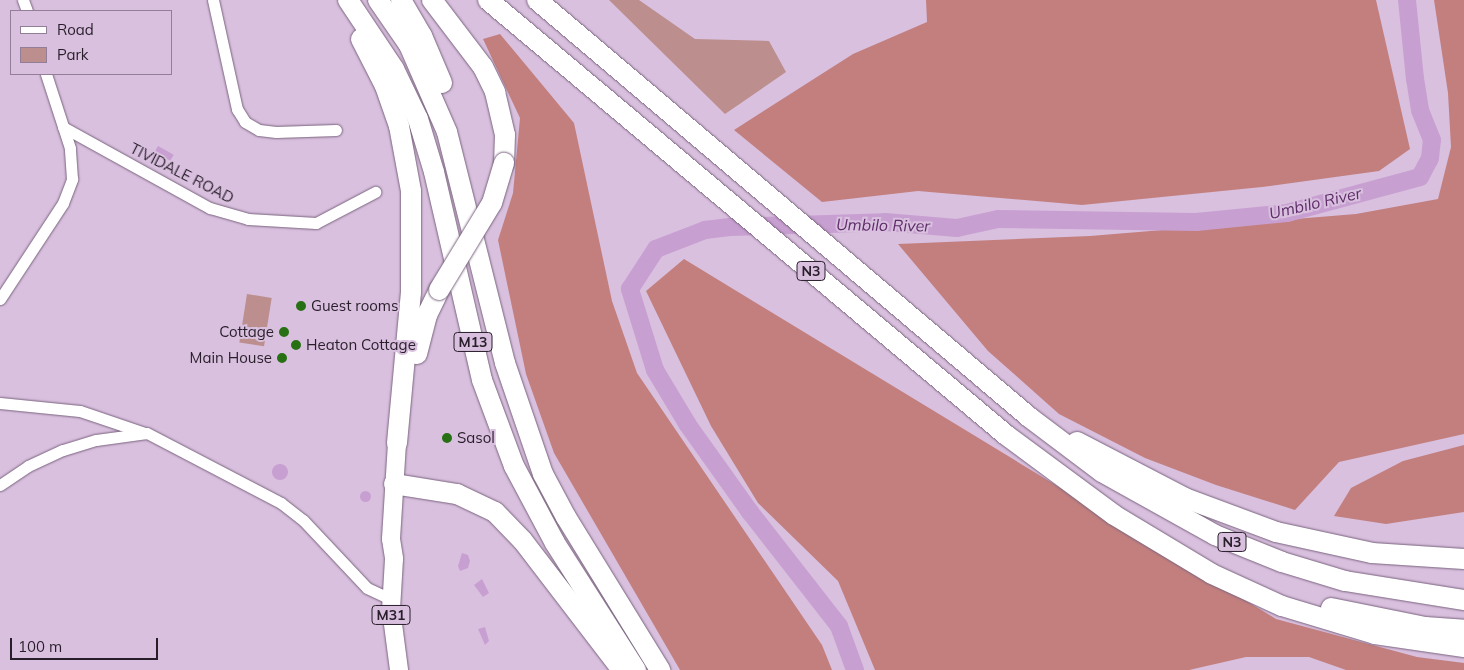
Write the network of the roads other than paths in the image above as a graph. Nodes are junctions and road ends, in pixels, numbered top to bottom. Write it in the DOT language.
graph roads {
  1 [pos="213,0"];
  2 [pos="334,0"];
  3 [pos="348,0"];
  4 [pos="378,0"];
  5 [pos="401,0"];
  6 [pos="432,0"];
  7 [pos="488,0"];
  8 [pos="538,0"];
  9 [pos="46,75"];
  10 [pos="63,127"];
  11 [pos="336,130"];
  12 [pos="375,192"];
  13 [pos="0,299"];
  14 [pos="505,363"];
  15 [pos="0,403"];
  16 [pos="1029,417"];
  17 [pos="147,433"];
  18 [pos="402,444"];
  19 [pos="0,485"];
  20 [pos="399,485"];
  21 [pos="1156,541"];
  22 [pos="1464,559"];
  23 [pos="391,600"];
  24 [pos="1464,600"];
  25 [pos="1464,630"];
  26 [pos="1464,647"];
  27 [pos="399,670"];
  28 [pos="622,670"];
  29 [pos="636,670"];
  30 [pos="660,670"];
  1 -- 11 [label="street"];
  2 -- 18 [label="highway"];
  3 -- 29 [label="highway, M13"];
  4 -- 14 [label="highway, M13"];
  5 -- 14 [label="highway"];
  6 -- 18 [label="highway, bridge"];
  7 -- 21 [label="highway, N3"];
  8 -- 16 [label="highway, N3"];
  9 -- 10 [label="street"];
  10 -- 12 [label="street, TIVIDALE ROAD"];
  10 -- 13 [label="street"];
  14 -- 30 [label="highway, M13"];
  15 -- 17 [label="street"];
  16 -- 22 [label="highway"];
  16 -- 24 [label="highway, N3"];
  17 -- 19 [label="street"];
  17 -- 23 [label="street"];
  18 -- 20 [label="main road, M31"];
  20 -- 23 [label="main road, M31"];
  20 -- 28 [label="highway"];
  21 -- 25 [label="highway, N3"];
  21 -- 26 [label="highway"];
  23 -- 27 [label="main road, M31"];
}
